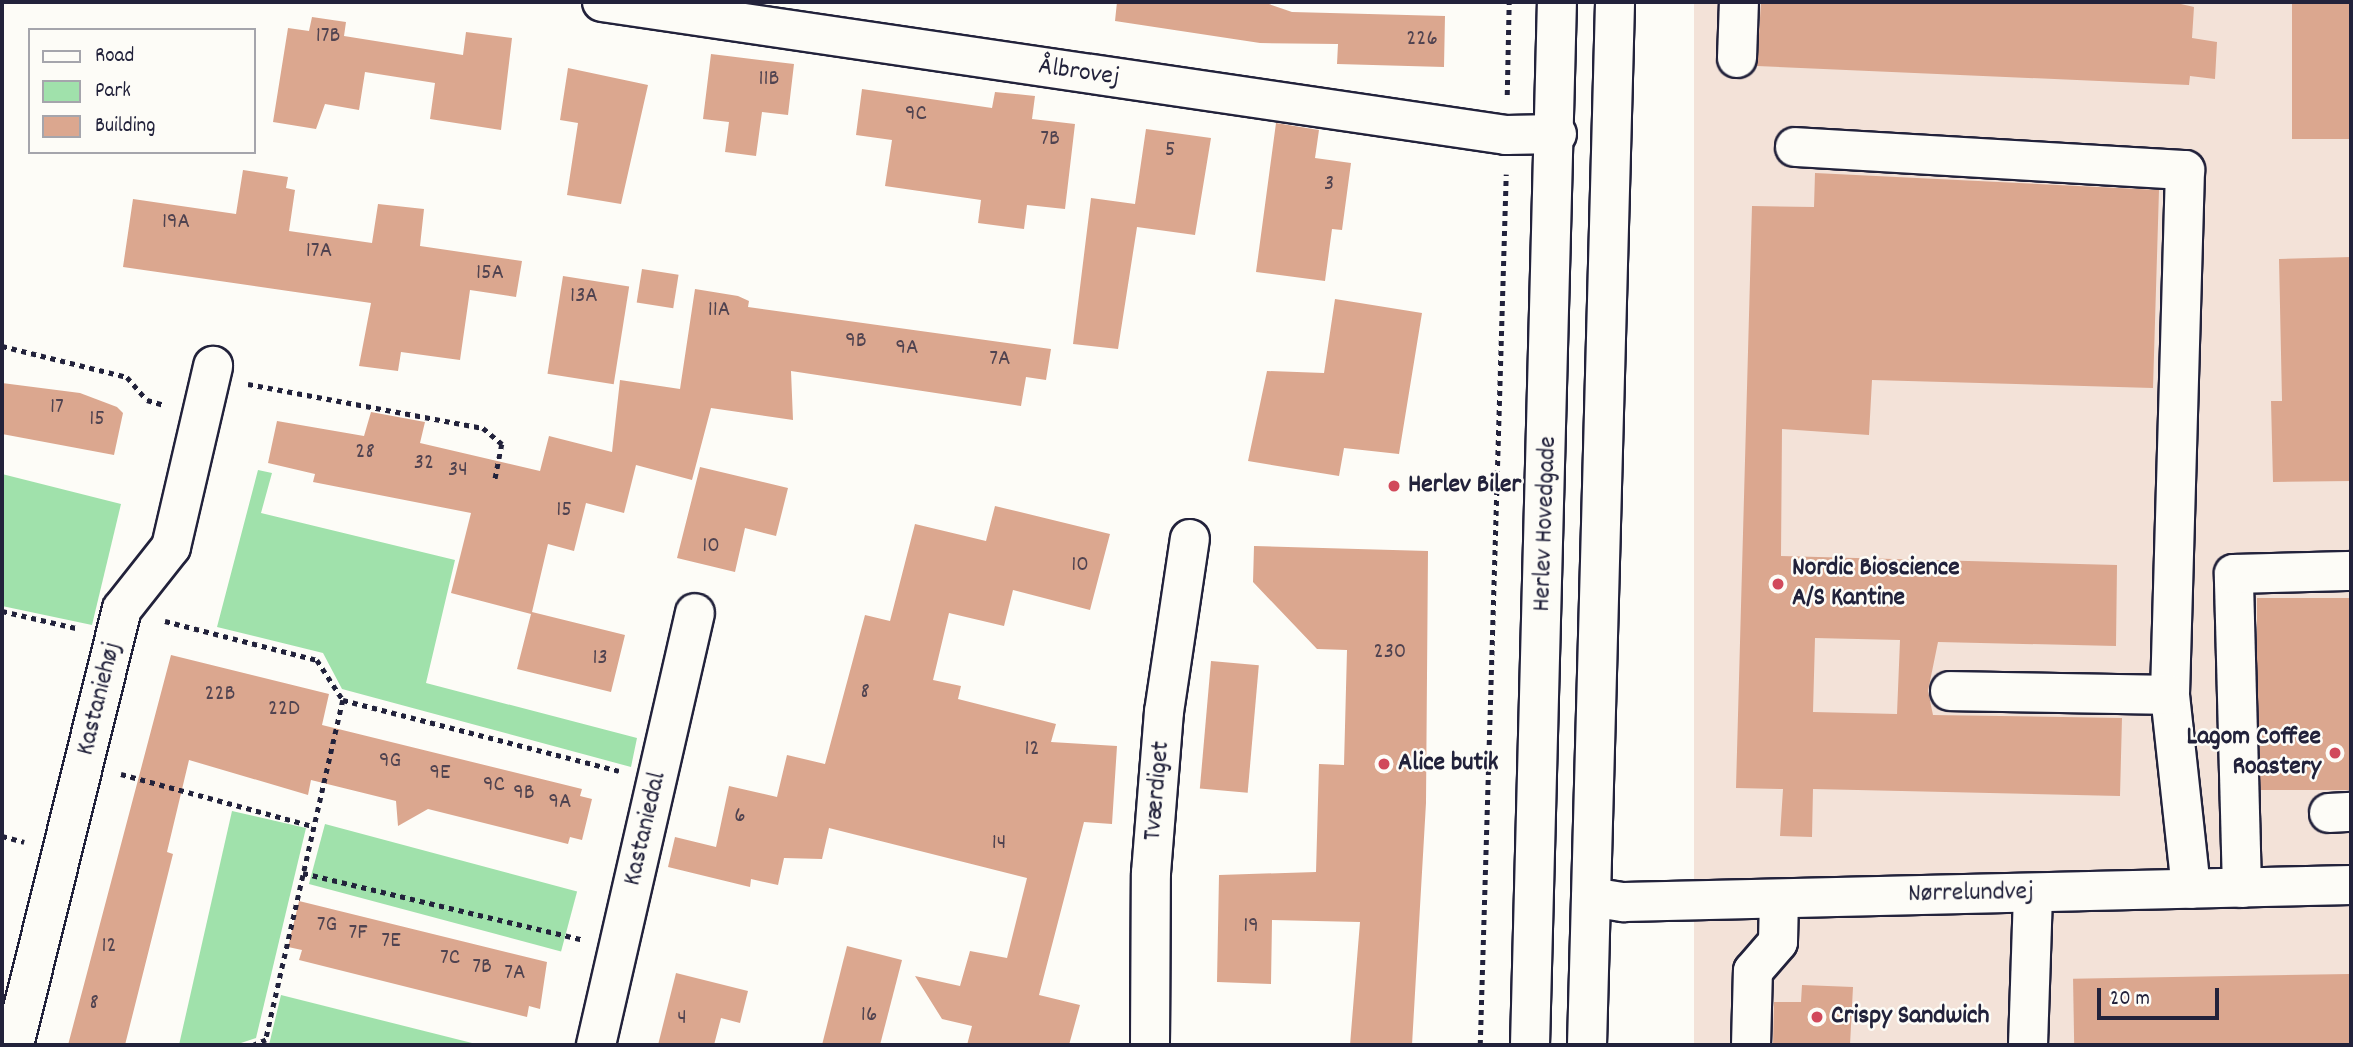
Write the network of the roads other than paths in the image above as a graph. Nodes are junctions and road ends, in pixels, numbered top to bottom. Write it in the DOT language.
graph roads {
  1 [pos="602,2"];
  2 [pos="1557,2"];
  3 [pos="1615,2"];
  4 [pos="1739,2"];
  5 [pos="1737,58"];
  6 [pos="1557,134"];
  7 [pos="1795,147"];
  8 [pos="211,371"];
  9 [pos="1190,539"];
  10 [pos="2351,571"];
  11 [pos="695,613"];
  12 [pos="1950,691"];
  13 [pos="2170,695"];
  14 [pos="2351,885"];
  15 [pos="2242,888"];
  16 [pos="2191,889"];
  17 [pos="2033,893"];
  18 [pos="1591,897"];
  19 [pos="1779,899"];
  20 [pos="14,1045"];
  21 [pos="596,1045"];
  22 [pos="1150,1045"];
  23 [pos="1530,1045"];
  24 [pos="1587,1045"];
  25 [pos="1751,1045"];
  26 [pos="2028,1045"];
  1 -- 6 [label="street, Ålbrovej"];
  2 -- 6 [label="street, Herlev Hovedgade"];
  3 -- 18 [label="street, Herlev Hovedgade"];
  4 -- 5 [label="street"];
  6 -- 23 [label="street, Herlev Hovedgade"];
  7 -- 13 [label="street"];
  8 -- 20 [label="street, Kastaniehøj"];
  9 -- 22 [label="street, Tværdiget"];
  10 -- 15 [label="street"];
  11 -- 21 [label="street, Kastaniedal"];
  12 -- 13 [label="street"];
  13 -- 16 [label="street"];
  14 -- 15 [label="street, Nørrelundvej"];
  15 -- 16 [label="street, Nørrelundvej"];
  16 -- 17 [label="street, Nørrelundvej"];
  17 -- 19 [label="street, Nørrelundvej"];
  17 -- 26 [label="street"];
  18 -- 19 [label="street, Nørrelundvej"];
  18 -- 24 [label="street, Herlev Hovedgade"];
  19 -- 25 [label="street"];
}
